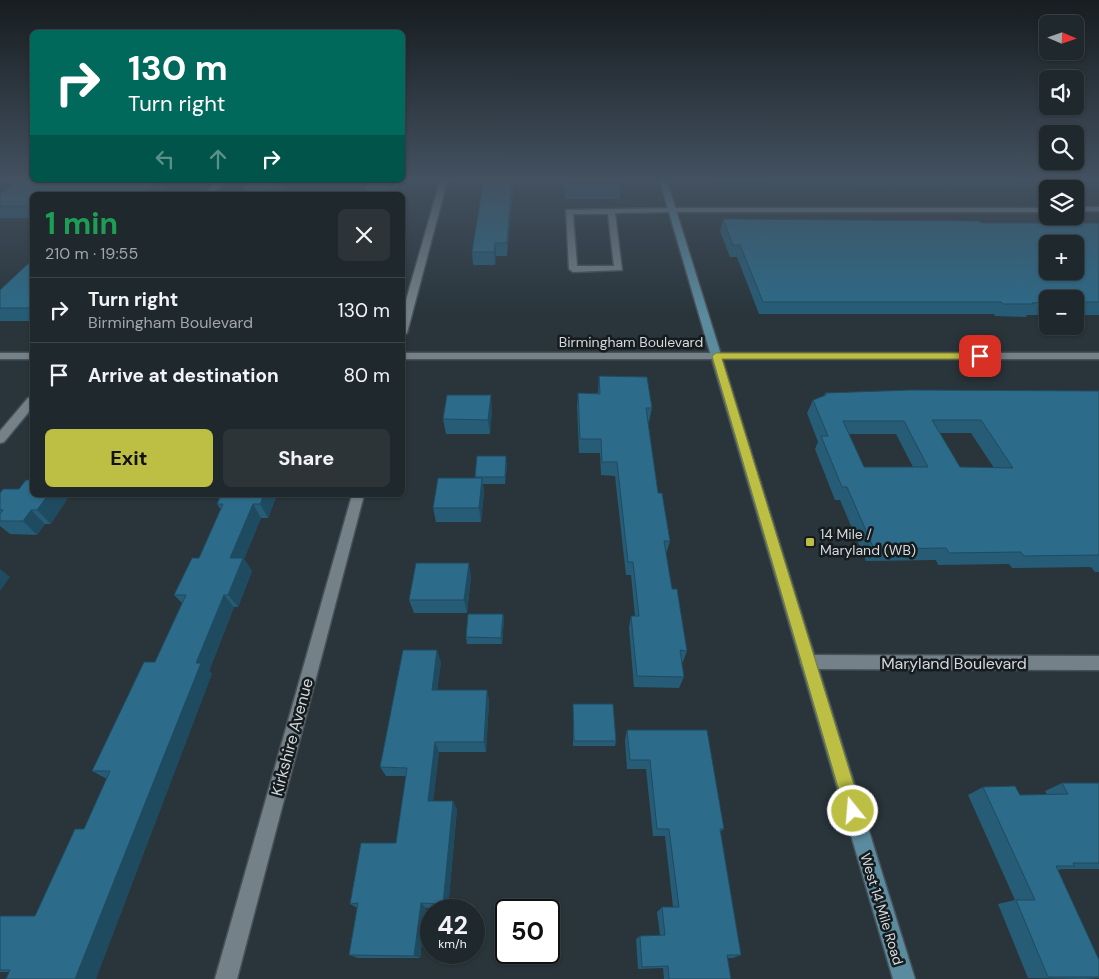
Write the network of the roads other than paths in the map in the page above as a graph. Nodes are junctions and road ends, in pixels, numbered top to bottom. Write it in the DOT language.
graph roads {
  1 [pos="432,224"];
  2 [pos="570,224"];
  3 [pos="613,224"];
  4 [pos="676,224"];
  5 [pos="405,323"];
  6 [pos="0,356"];
  7 [pos="30,356"];
  8 [pos="405,356"];
  9 [pos="716,356"];
  10 [pos="1099,356"];
  11 [pos="30,403"];
  12 [pos="0,439"];
  13 [pos="357,497"];
  14 [pos="808,662"];
  15 [pos="1099,662"];
  16 [pos="226,979"];
  17 [pos="904,979"];
  1 -- 5 [label="street"];
  2 -- 3 [label="street"];
  4 -- 9 [label="main road, West 14 Mile Road"];
  6 -- 7 [label="street"];
  8 -- 9 [label="street, Birmingham Boulevard"];
  9 -- 10 [label="street, Birmingham Boulevard"];
  9 -- 14 [label="main road, West 14 Mile Road"];
  11 -- 12 [label="street"];
  13 -- 16 [label="street, Kirkshire Avenue"];
  14 -- 15 [label="street, Maryland Boulevard"];
  14 -- 17 [label="main road, West 14 Mile Road"];
}
